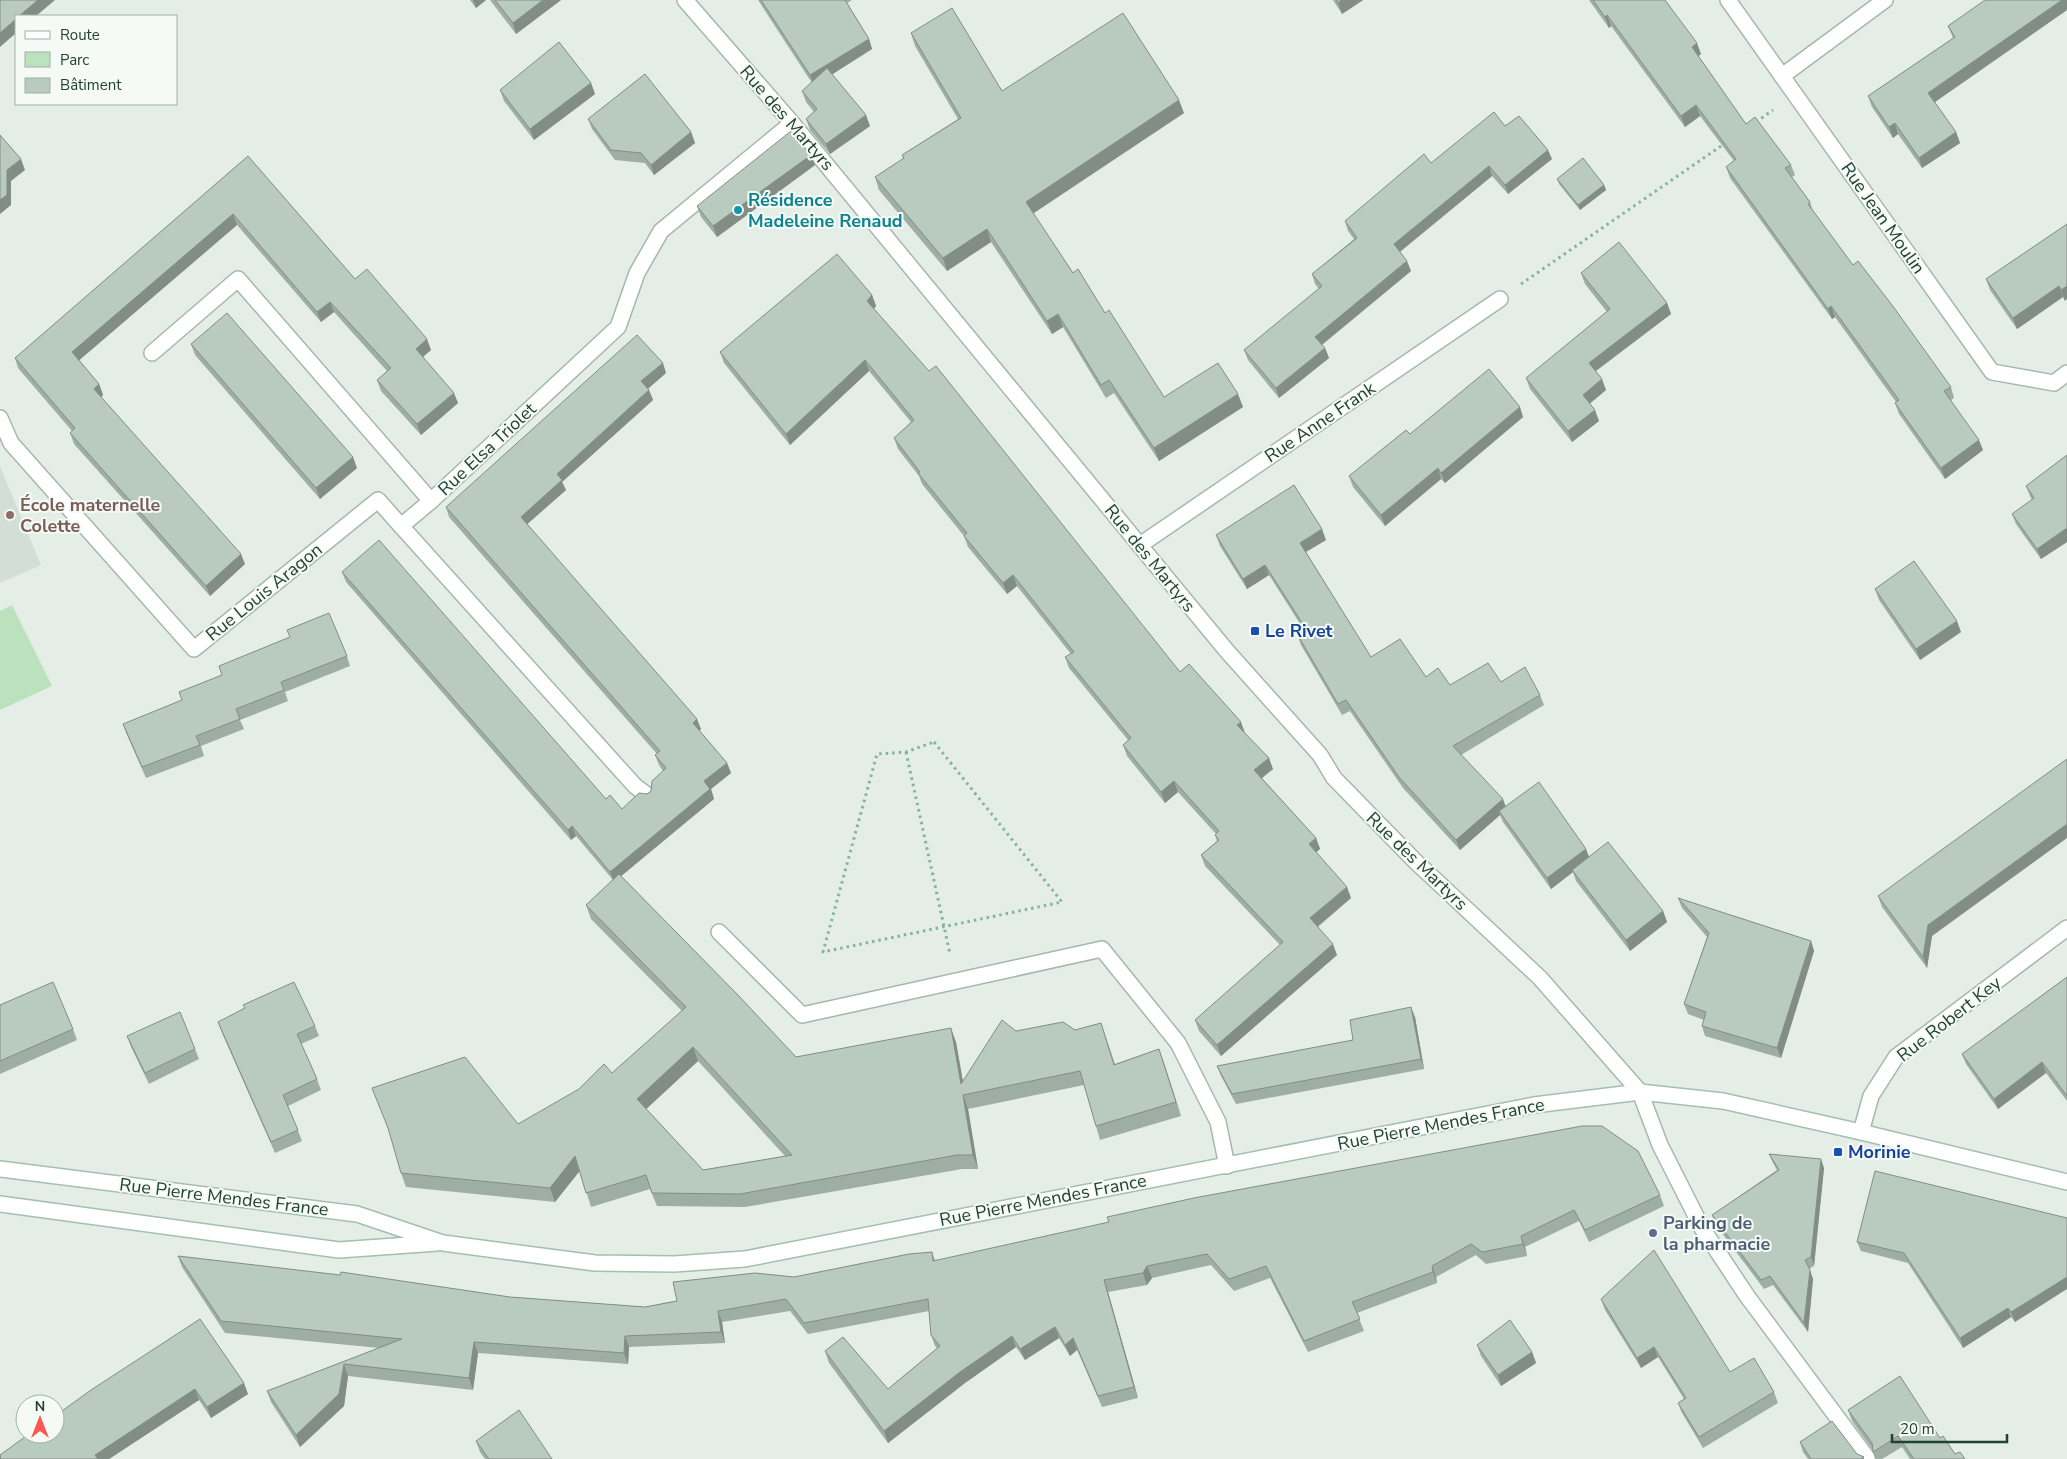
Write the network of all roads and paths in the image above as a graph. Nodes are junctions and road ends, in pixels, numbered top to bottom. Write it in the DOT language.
graph roads {
  1 [pos="685,0"];
  2 [pos="1728,0"];
  3 [pos="1885,0"];
  4 [pos="1782,76"];
  5 [pos="1795,95"];
  6 [pos="792,123"];
  7 [pos="1754,123"];
  8 [pos="1730,140"];
  9 [pos="1500,299"];
  10 [pos="152,353"];
  11 [pos="2067,374"];
  12 [pos="0,418"];
  13 [pos="431,501"];
  14 [pos="401,526"];
  15 [pos="1140,545"];
  16 [pos="906,752"];
  17 [pos="647,795"];
  18 [pos="944,927"];
  19 [pos="2067,928"];
  20 [pos="719,932"];
  21 [pos="956,981"];
  22 [pos="1640,1092"];
  23 [pos="1861,1132"];
  24 [pos="1227,1166"];
  25 [pos="0,1169"];
  26 [pos="2067,1182"];
  27 [pos="0,1204"];
  28 [pos="443,1243"];
  29 [pos="1868,1459"];
  1 -- 6 [label="street, Rue des Martyrs"];
  2 -- 4 [label="street, Rue Jean Moulin"];
  3 -- 4 [label="street"];
  4 -- 5 [label="street, Rue Jean Moulin"];
  5 -- 7 [label="path"];
  5 -- 11 [label="street, Rue Jean Moulin"];
  6 -- 13 [label="street, Rue Elsa Triolet"];
  6 -- 15 [label="street, Rue des Martyrs"];
  8 -- 9 [label="path"];
  9 -- 15 [label="street, Rue Anne Frank"];
  10 -- 13 [label="street, Rue Elsa Triolet"];
  12 -- 14 [label="street, Rue Louis Aragon"];
  13 -- 14 [label="street"];
  14 -- 17 [label="street, Rue Louis Aragon"];
  15 -- 22 [label="street, Rue des Martyrs"];
  16 -- 18 [label="path"];
  16 -- 18 [label="path"];
  16 -- 18 [label="path"];
  18 -- 21 [label="path"];
  19 -- 23 [label="street, Rue Robert Key"];
  20 -- 21 [label="street"];
  21 -- 24 [label="street"];
  22 -- 23 [label="street, Rue Pierre Mendes France"];
  22 -- 24 [label="street, Rue Pierre Mendes France"];
  22 -- 29 [label="street"];
  23 -- 26 [label="street, Rue Pierre Mendes France"];
  24 -- 28 [label="street, Rue Pierre Mendes France"];
  25 -- 28 [label="street, Rue Pierre Mendes France"];
  27 -- 28 [label="street, Rue Pierre Mendes France"];
}
